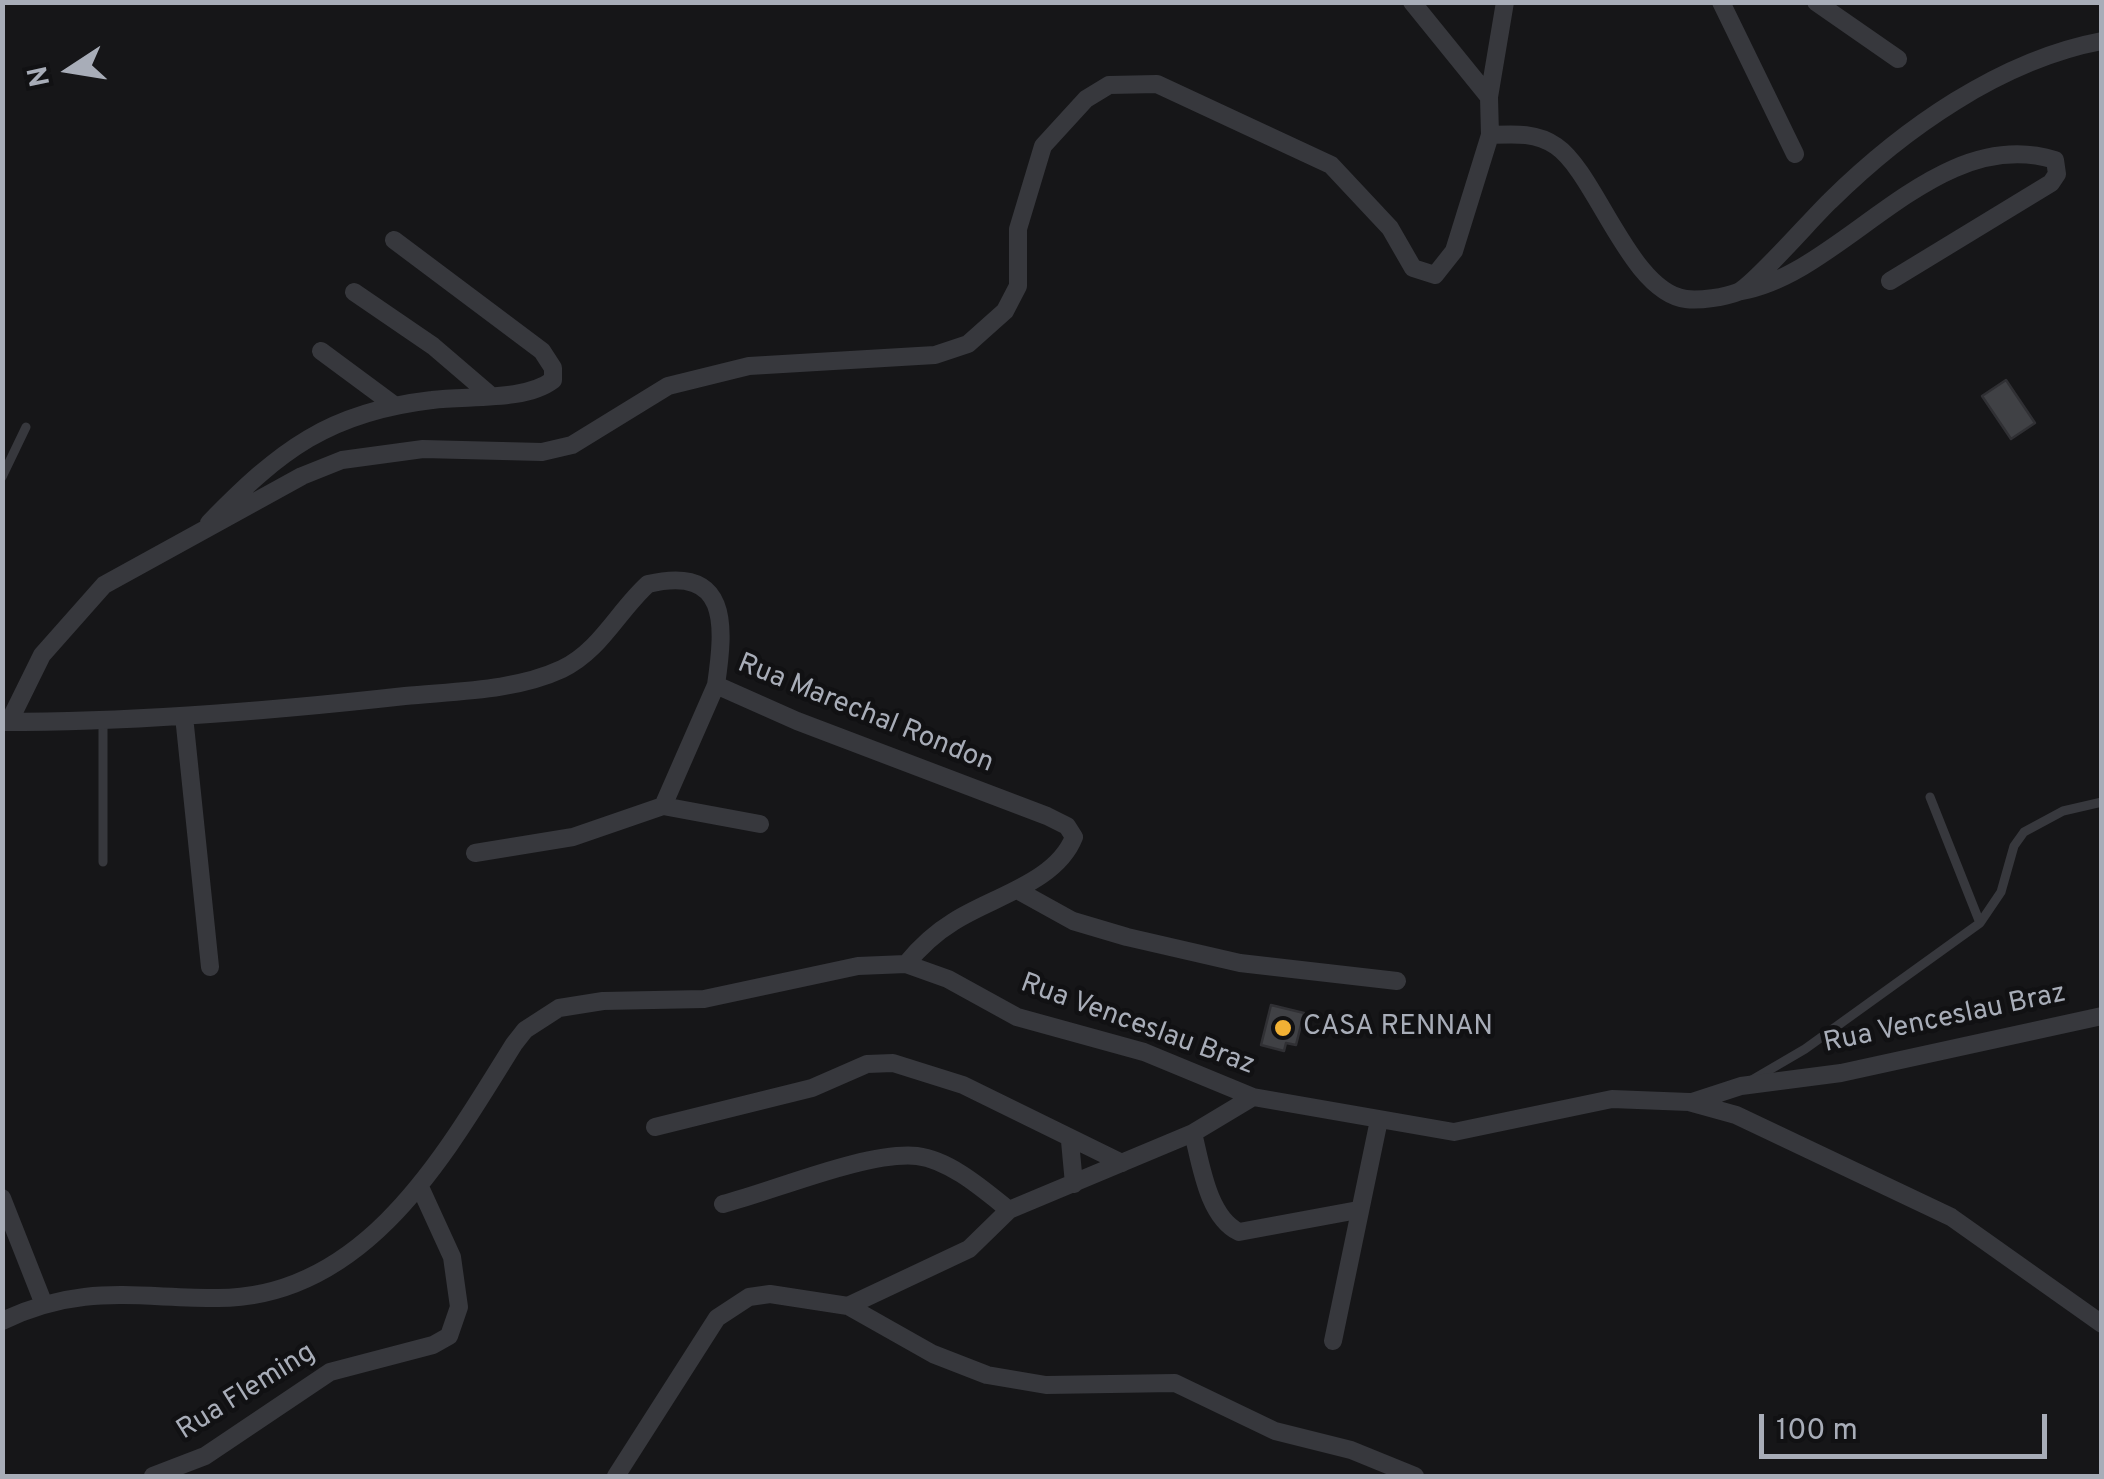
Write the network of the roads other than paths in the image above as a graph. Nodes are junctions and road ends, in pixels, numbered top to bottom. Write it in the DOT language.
graph roads {
  1 [pos="1412,2"];
  2 [pos="1505,2"];
  3 [pos="1721,2"];
  4 [pos="1816,2"];
  5 [pos="2102,41"];
  6 [pos="1898,59"];
  7 [pos="1489,96"];
  8 [pos="1490,135"];
  9 [pos="1795,154"];
  10 [pos="394,240"];
  11 [pos="1890,280"];
  12 [pos="354,292"];
  13 [pos="1740,292"];
  14 [pos="321,351"];
  15 [pos="489,394"];
  16 [pos="394,406"];
  17 [pos="26,427"];
  18 [pos="2,477"];
  19 [pos="198,534"];
  20 [pos="716,685"];
  21 [pos="184,716"];
  22 [pos="102,720"];
  23 [pos="6,722"];
  24 [pos="1930,797"];
  25 [pos="2102,802"];
  26 [pos="663,806"];
  27 [pos="760,824"];
  28 [pos="475,853"];
  29 [pos="104,862"];
  30 [pos="1016,890"];
  31 [pos="1980,923"];
  32 [pos="906,964"];
  33 [pos="210,967"];
  34 [pos="1397,982"];
  35 [pos="2102,1016"];
  36 [pos="1741,1086"];
  37 [pos="1253,1097"];
  38 [pos="1689,1102"];
  39 [pos="1380,1120"];
  40 [pos="654,1126"];
  41 [pos="1193,1133"];
  42 [pos="1070,1141"];
  43 [pos="1122,1163"];
  44 [pos="1074,1184"];
  45 [pos="420,1187"];
  46 [pos="2,1198"];
  47 [pos="723,1204"];
  48 [pos="1009,1210"];
  49 [pos="1358,1210"];
  50 [pos="43,1302"];
  51 [pos="848,1306"];
  52 [pos="2,1321"];
  53 [pos="2102,1324"];
  54 [pos="1333,1341"];
  55 [pos="153,1476"];
  56 [pos="616,1476"];
  57 [pos="1415,1476"];
  1 -- 7 [label="street"];
  2 -- 7 [label="street"];
  3 -- 9 [label="street"];
  4 -- 6 [label="street"];
  5 -- 13 [label="street"];
  7 -- 8 [label="street"];
  8 -- 13 [label="street"];
  8 -- 19 [label="street"];
  10 -- 15 [label="street"];
  11 -- 13 [label="street"];
  12 -- 15 [label="street"];
  14 -- 16 [label="street"];
  15 -- 16 [label="street"];
  16 -- 19 [label="street"];
  17 -- 18 [label="lane"];
  19 -- 23 [label="street"];
  20 -- 21 [label="street, Rua Marechal Rondon"];
  20 -- 26 [label="street"];
  20 -- 30 [label="street, Rua Marechal Rondon"];
  21 -- 22 [label="street, Rua Marechal Rondon"];
  21 -- 33 [label="street"];
  22 -- 23 [label="street, Rua Marechal Rondon"];
  22 -- 29 [label="lane"];
  24 -- 31 [label="lane"];
  25 -- 31 [label="lane, Rua Venceslau Braz"];
  26 -- 27 [label="street"];
  26 -- 28 [label="street"];
  30 -- 32 [label="street, Rua Marechal Rondon"];
  30 -- 34 [label="street"];
  31 -- 36 [label="lane, Rua Venceslau Braz"];
  32 -- 37 [label="street, Rua Venceslau Braz"];
  32 -- 45 [label="street, Rua Venceslau Braz"];
  35 -- 36 [label="street, Rua Venceslau Braz"];
  36 -- 38 [label="street, Rua Venceslau Braz"];
  37 -- 39 [label="street, Rua Venceslau Braz"];
  37 -- 41 [label="street"];
  38 -- 39 [label="street, Rua Venceslau Braz"];
  38 -- 53 [label="street, Rua Venceslau Braz"];
  39 -- 49 [label="street"];
  40 -- 42 [label="street"];
  41 -- 43 [label="street"];
  41 -- 49 [label="street"];
  42 -- 43 [label="street"];
  42 -- 44 [label="street"];
  43 -- 44 [label="street"];
  44 -- 48 [label="street"];
  45 -- 50 [label="street, Rua Venceslau Braz"];
  45 -- 55 [label="street, Rua Fleming"];
  46 -- 50 [label="street"];
  47 -- 48 [label="street"];
  48 -- 51 [label="street"];
  49 -- 54 [label="street"];
  50 -- 52 [label="street, Rua Venceslau Braz"];
  51 -- 56 [label="street"];
  51 -- 57 [label="street"];
}
